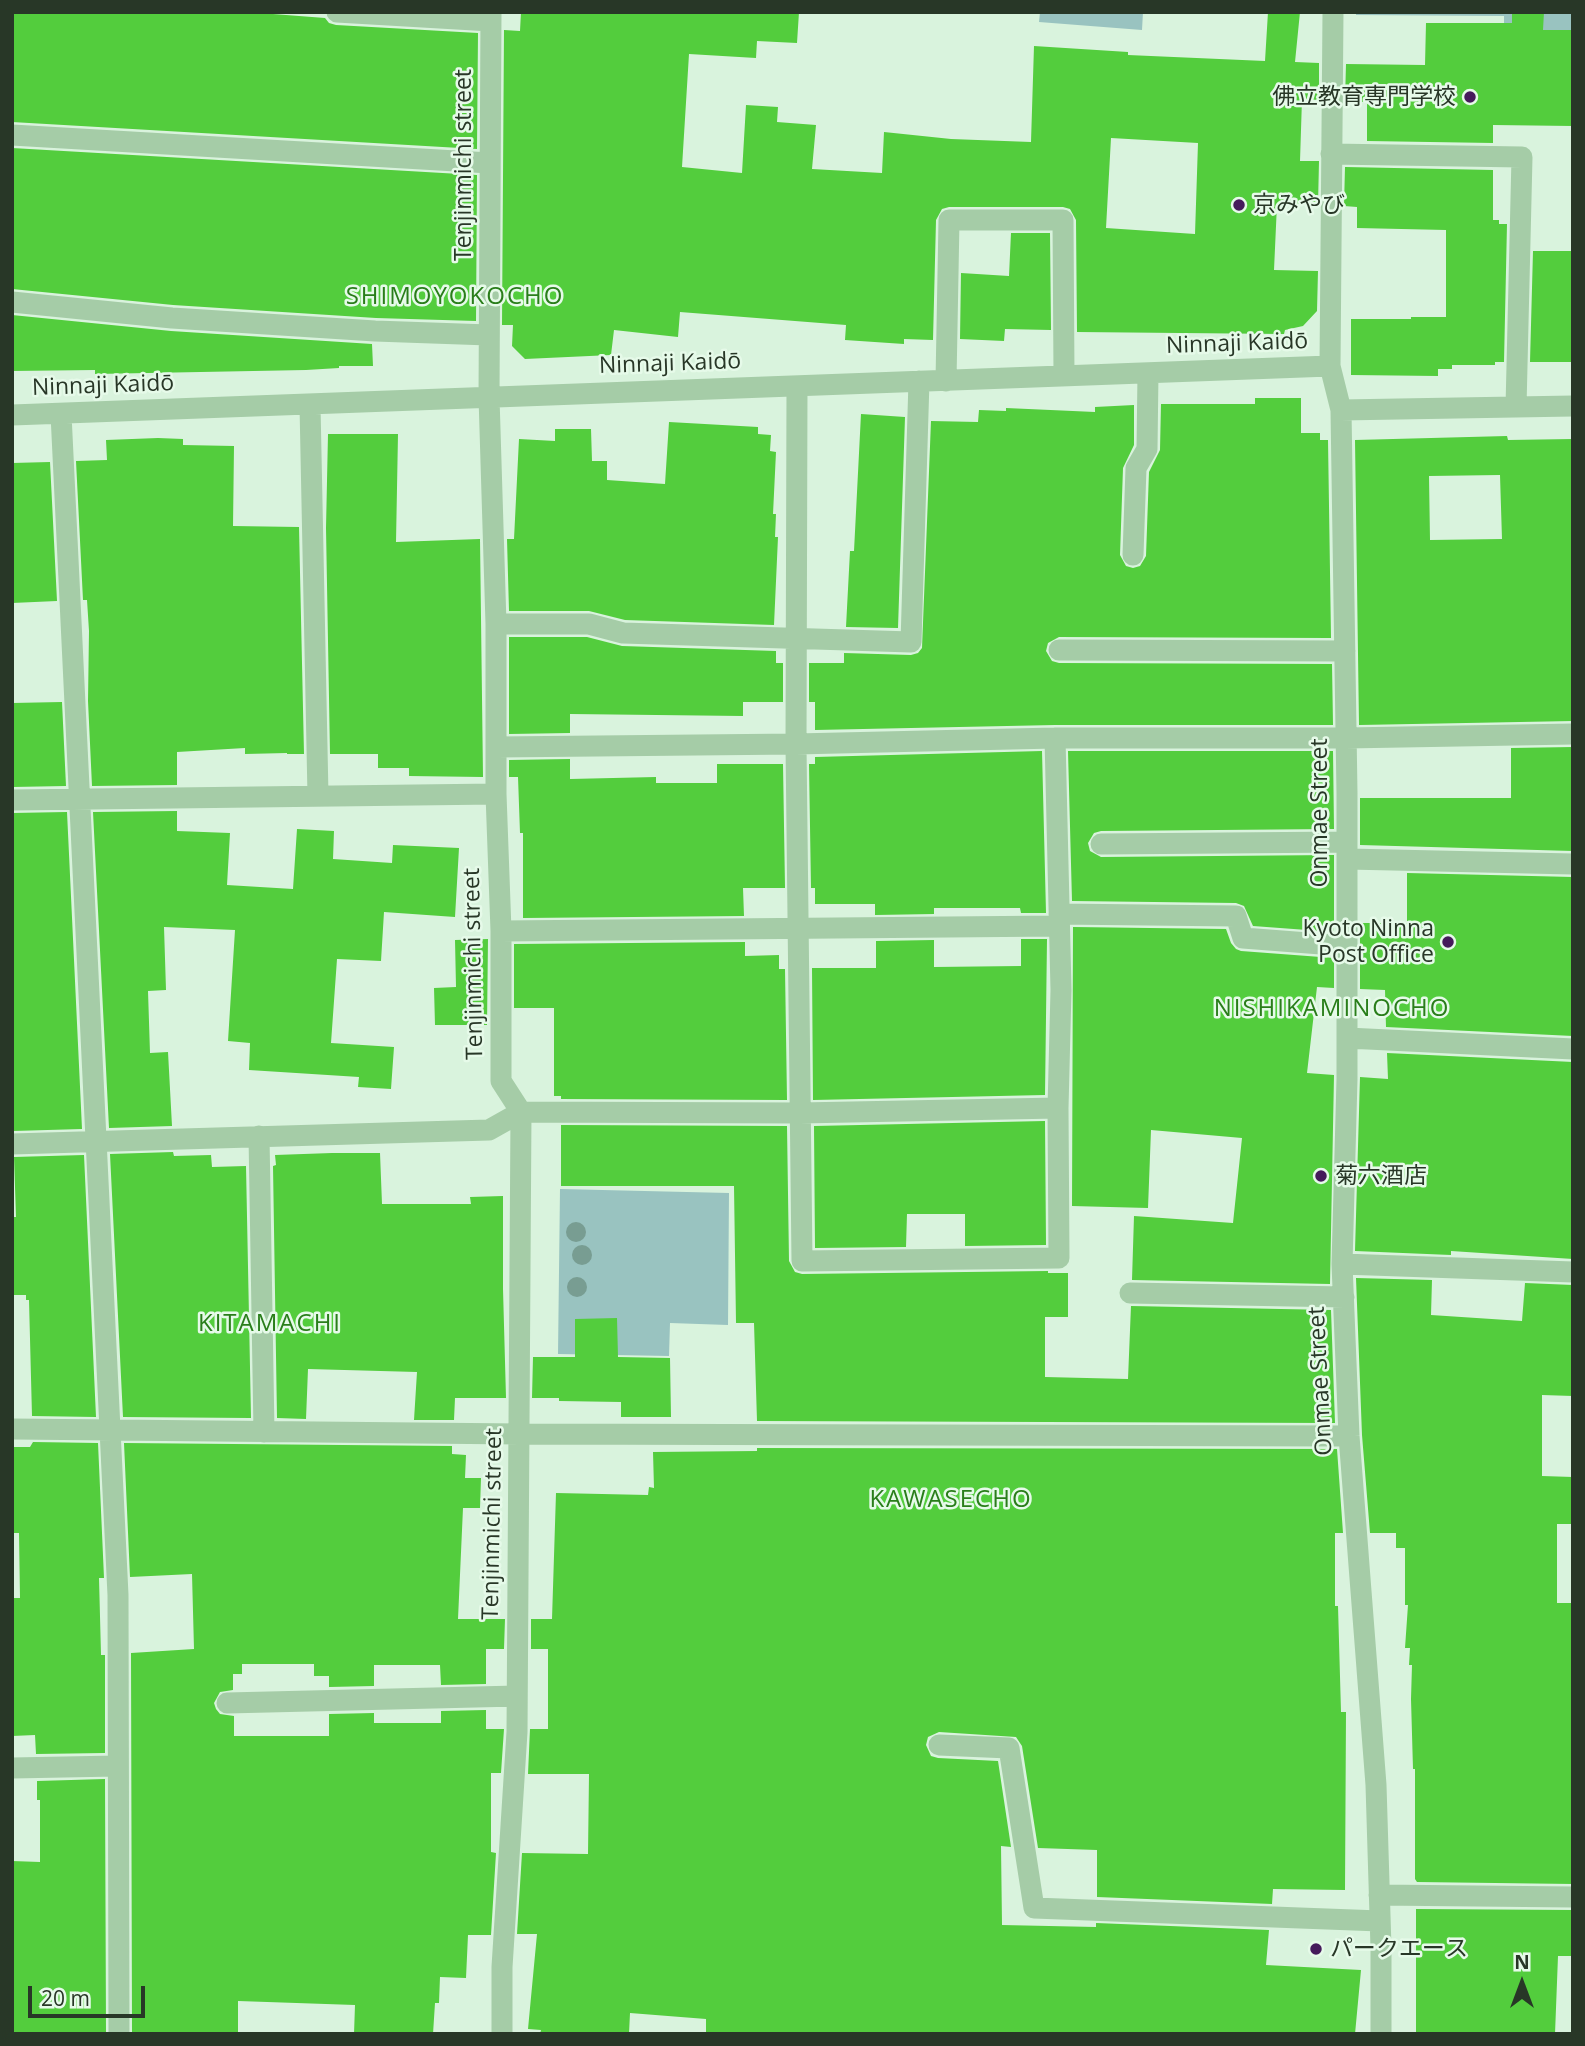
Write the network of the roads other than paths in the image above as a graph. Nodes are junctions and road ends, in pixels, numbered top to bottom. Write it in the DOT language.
graph roads {
  1 [pos="337,12"];
  2 [pos="1333,12"];
  3 [pos="491,16"];
  4 [pos="12,135"];
  5 [pos="1331,154"];
  6 [pos="490,163"];
  7 [pos="12,302"];
  8 [pos="489,335"];
  9 [pos="1330,366"];
  10 [pos="1149,373"];
  11 [pos="1064,376"];
  12 [pos="919,381"];
  13 [pos="946,381"];
  14 [pos="797,386"];
  15 [pos="489,397"];
  16 [pos="310,405"];
  17 [pos="1573,406"];
  18 [pos="1516,407"];
  19 [pos="1341,410"];
  20 [pos="61,414"];
  21 [pos="12,415"];
  22 [pos="1133,555"];
  23 [pos="496,624"];
  24 [pos="796,639"];
  25 [pos="1059,650"];
  26 [pos="1345,651"];
  27 [pos="1573,734"];
  28 [pos="1055,737"];
  29 [pos="1346,737"];
  30 [pos="796,744"];
  31 [pos="497,747"];
  32 [pos="496,794"];
  33 [pos="318,796"];
  34 [pos="80,799"];
  35 [pos="12,800"];
  36 [pos="1101,844"];
  37 [pos="1347,851"];
  38 [pos="1573,864"];
  39 [pos="1059,920"];
  40 [pos="800,928"];
  41 [pos="501,931"];
  42 [pos="1347,946"];
  43 [pos="1347,1038"];
  44 [pos="1573,1049"];
  45 [pos="1058,1108"];
  46 [pos="522,1112"];
  47 [pos="800,1113"];
  48 [pos="259,1136"];
  49 [pos="94,1141"];
  50 [pos="12,1144"];
  51 [pos="1342,1264"];
  52 [pos="1573,1272"];
  53 [pos="1130,1293"];
  54 [pos="1344,1297"];
  55 [pos="12,1429"];
  56 [pos="109,1431"];
  57 [pos="264,1432"];
  58 [pos="520,1434"];
  59 [pos="1349,1436"];
  60 [pos="517,1696"];
  61 [pos="227,1703"];
  62 [pos="939,1745"];
  63 [pos="117,1766"];
  64 [pos="12,1768"];
  65 [pos="1379,1895"];
  66 [pos="1573,1897"];
  67 [pos="1380,1921"];
  68 [pos="119,2034"];
  69 [pos="502,2034"];
  70 [pos="1381,2034"];
  1 -- 3 [label="street"];
  2 -- 5 [label="street, Onmae Street"];
  3 -- 6 [label="street, Tenjinmichi street"];
  4 -- 6 [label="street"];
  5 -- 9 [label="street, Onmae Street"];
  5 -- 18 [label="street"];
  6 -- 8 [label="street, Tenjinmichi street"];
  7 -- 8 [label="street"];
  8 -- 15 [label="street, Tenjinmichi street"];
  9 -- 10 [label="street, Ninnaji Kaidō"];
  9 -- 19 [label="street, Onmae Street"];
  10 -- 11 [label="street, Ninnaji Kaidō"];
  10 -- 22 [label="street"];
  11 -- 13 [label="street, Ninnaji Kaidō"];
  11 -- 13 [label="street"];
  12 -- 13 [label="street, Ninnaji Kaidō"];
  12 -- 14 [label="street, Ninnaji Kaidō"];
  12 -- 24 [label="street"];
  14 -- 15 [label="street, Ninnaji Kaidō"];
  14 -- 24 [label="street"];
  15 -- 16 [label="street, Ninnaji Kaidō"];
  15 -- 23 [label="street, Tenjinmichi street"];
  16 -- 20 [label="street, Ninnaji Kaidō"];
  16 -- 33 [label="street"];
  17 -- 18 [label="street"];
  18 -- 19 [label="street"];
  19 -- 26 [label="street, Onmae Street"];
  20 -- 21 [label="street, Ninnaji Kaidō"];
  20 -- 34 [label="street"];
  23 -- 24 [label="street"];
  23 -- 31 [label="street, Tenjinmichi street"];
  24 -- 30 [label="street"];
  25 -- 26 [label="street"];
  26 -- 29 [label="street, Onmae Street"];
  27 -- 29 [label="street"];
  28 -- 29 [label="street"];
  28 -- 30 [label="street"];
  28 -- 39 [label="street"];
  29 -- 37 [label="street, Onmae Street"];
  30 -- 31 [label="street"];
  30 -- 40 [label="street"];
  31 -- 32 [label="street, Tenjinmichi street"];
  32 -- 33 [label="street"];
  32 -- 41 [label="street, Tenjinmichi street"];
  33 -- 34 [label="street"];
  34 -- 35 [label="street"];
  34 -- 49 [label="street"];
  36 -- 37 [label="street"];
  37 -- 38 [label="street"];
  37 -- 42 [label="street, Onmae Street"];
  39 -- 40 [label="street"];
  39 -- 42 [label="street"];
  39 -- 45 [label="street"];
  40 -- 41 [label="street"];
  40 -- 47 [label="street"];
  41 -- 46 [label="street, Tenjinmichi street"];
  42 -- 43 [label="street, Onmae Street"];
  43 -- 44 [label="street"];
  43 -- 51 [label="street, Onmae Street"];
  45 -- 47 [label="street"];
  45 -- 47 [label="street"];
  46 -- 47 [label="street"];
  46 -- 48 [label="street"];
  46 -- 58 [label="street, Tenjinmichi street"];
  48 -- 49 [label="street"];
  48 -- 57 [label="street"];
  49 -- 50 [label="street"];
  49 -- 56 [label="street"];
  51 -- 52 [label="street"];
  51 -- 54 [label="street, Onmae Street"];
  53 -- 54 [label="street"];
  54 -- 59 [label="street, Onmae Street"];
  55 -- 56 [label="street"];
  56 -- 57 [label="street"];
  56 -- 63 [label="street"];
  57 -- 58 [label="street"];
  58 -- 59 [label="street"];
  58 -- 60 [label="street, Tenjinmichi street"];
  59 -- 65 [label="street, Onmae Street"];
  60 -- 61 [label="street"];
  60 -- 69 [label="street, Tenjinmichi street"];
  62 -- 67 [label="street"];
  63 -- 64 [label="street"];
  63 -- 68 [label="street"];
  65 -- 66 [label="street"];
  65 -- 67 [label="street, Onmae Street"];
  67 -- 70 [label="street, Onmae Street"];
}
